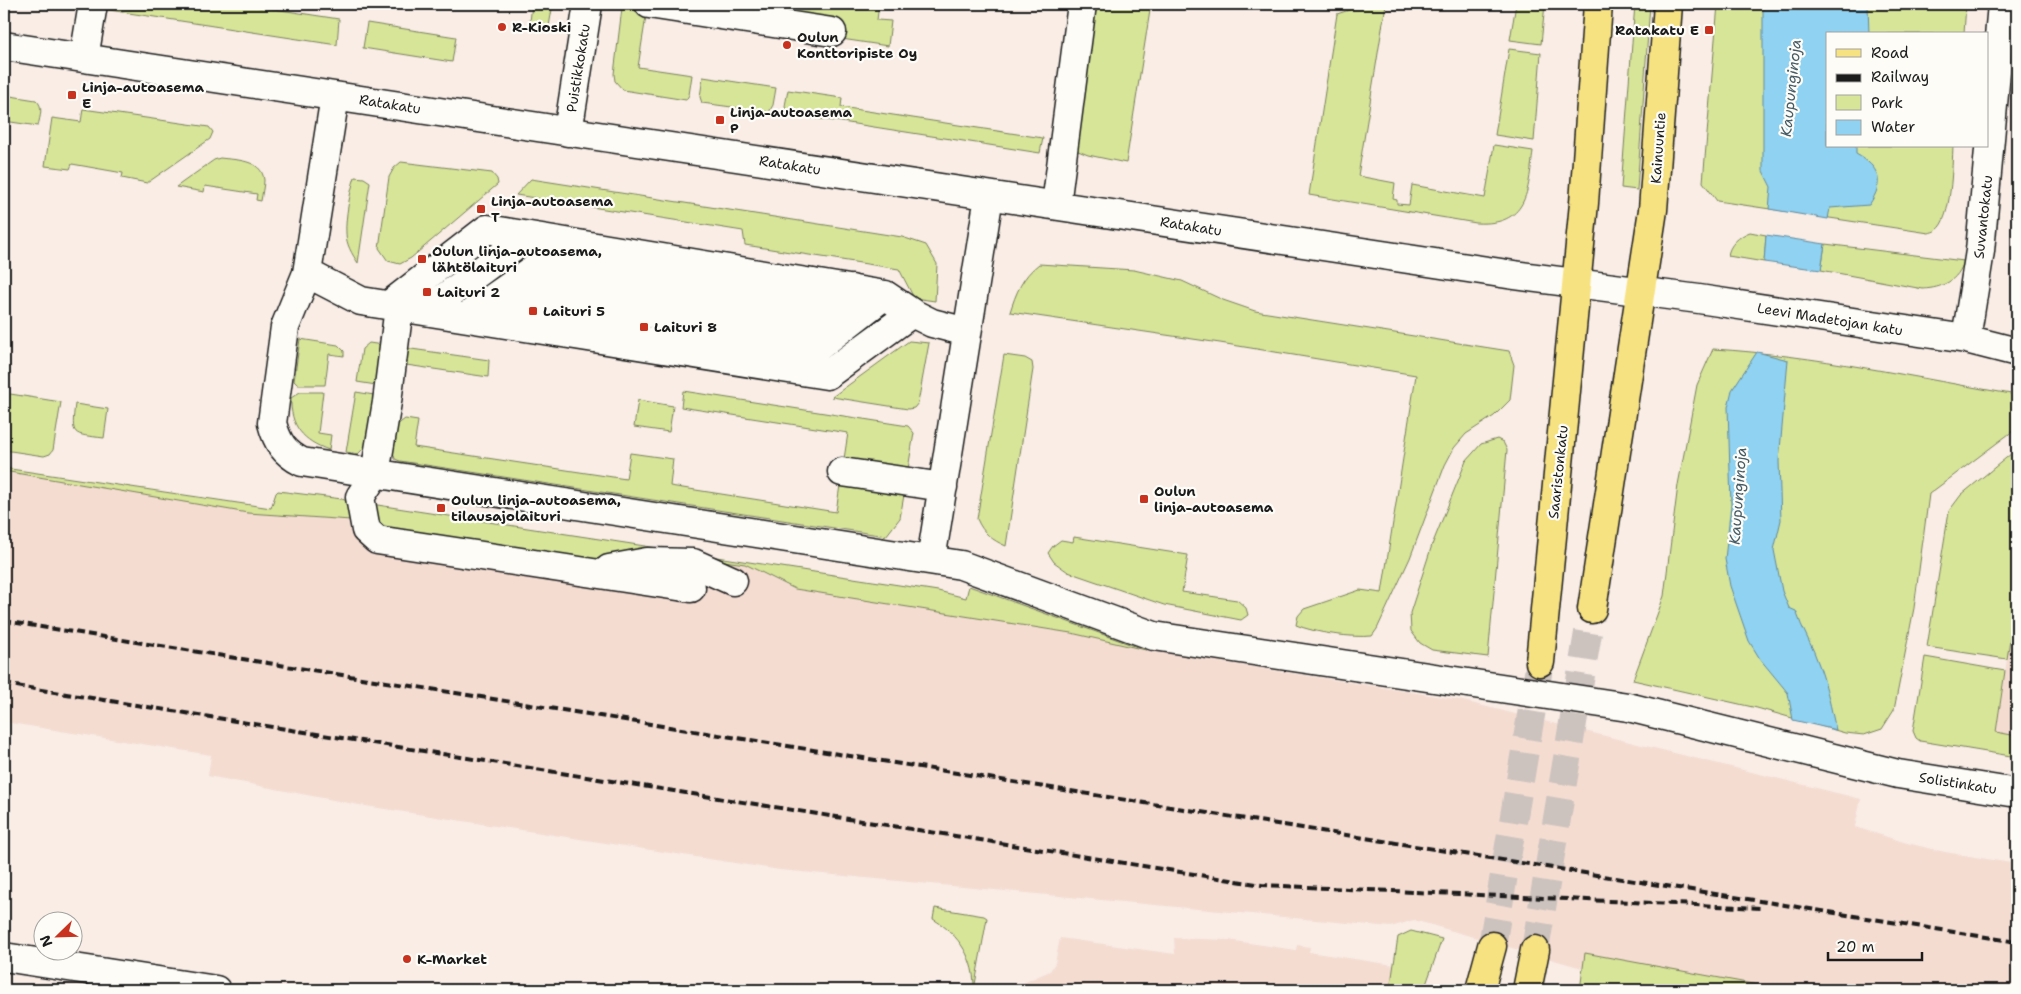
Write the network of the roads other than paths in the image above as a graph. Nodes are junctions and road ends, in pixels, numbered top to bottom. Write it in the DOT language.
graph roads {
  1 [pos="93,4"];
  2 [pos="588,4"];
  3 [pos="649,4"];
  4 [pos="1082,4"];
  5 [pos="1598,4"];
  6 [pos="1668,4"];
  7 [pos="2002,4"];
  8 [pos="832,32"];
  9 [pos="4,46"];
  10 [pos="84,58"];
  11 [pos="335,96"];
  12 [pos="568,132"];
  13 [pos="989,196"];
  14 [pos="1056,206"];
  15 [pos="528,236"];
  16 [pos="571,243"];
  17 [pos="601,248"];
  18 [pos="636,254"];
  19 [pos="674,260"];
  20 [pos="710,266"];
  21 [pos="744,272"];
  22 [pos="307,273"];
  23 [pos="777,277"];
  24 [pos="814,283"];
  25 [pos="1577,283"];
  26 [pos="852,289"];
  27 [pos="1642,291"];
  28 [pos="885,295"];
  29 [pos="394,306"];
  30 [pos="426,311"];
  31 [pos="912,313"];
  32 [pos="466,318"];
  33 [pos="502,323"];
  34 [pos="539,329"];
  35 [pos="967,332"];
  36 [pos="572,334"];
  37 [pos="1966,339"];
  38 [pos="608,340"];
  39 [pos="648,346"];
  40 [pos="682,352"];
  41 [pos="2017,352"];
  42 [pos="715,357"];
  43 [pos="753,363"];
  44 [pos="791,368"];
  45 [pos="842,472"];
  46 [pos="375,474"];
  47 [pos="943,487"];
  48 [pos="930,560"];
  49 [pos="588,573"];
  50 [pos="733,581"];
  51 [pos="691,588"];
  52 [pos="1592,609"];
  53 [pos="1540,662"];
  54 [pos="2017,793"];
  55 [pos="1492,946"];
  56 [pos="1535,950"];
  57 [pos="4,957"];
  58 [pos="216,990"];
  59 [pos="1480,990"];
  60 [pos="1527,990"];
  1 -- 10 [label="street"];
  2 -- 12 [label="street, Puistikkokatu"];
  3 -- 8 [label="street"];
  4 -- 14 [label="street"];
  5 -- 25 [label="main road"];
  6 -- 27 [label="main road, Kainuuntie"];
  7 -- 37 [label="street, Suvantokatu"];
  9 -- 10 [label="street, Ratakatu"];
  10 -- 11 [label="street, Ratakatu"];
  11 -- 12 [label="street, Ratakatu"];
  11 -- 22 [label="street, Solistinkatu"];
  12 -- 13 [label="street, Ratakatu"];
  13 -- 14 [label="street, Ratakatu"];
  13 -- 35 [label="street"];
  14 -- 25 [label="street, Ratakatu"];
  15 -- 16 [label="street"];
  15 -- 29 [label="street"];
  15 -- 30 [label="street"];
  16 -- 17 [label="street"];
  16 -- 32 [label="street"];
  17 -- 18 [label="street"];
  17 -- 33 [label="street"];
  18 -- 19 [label="street"];
  18 -- 34 [label="street"];
  19 -- 20 [label="street"];
  19 -- 36 [label="street"];
  20 -- 21 [label="street"];
  20 -- 38 [label="street"];
  21 -- 23 [label="street"];
  21 -- 39 [label="street"];
  22 -- 29 [label="street"];
  22 -- 46 [label="street, Solistinkatu"];
  23 -- 24 [label="street"];
  23 -- 40 [label="street"];
  24 -- 26 [label="street"];
  24 -- 42 [label="street"];
  25 -- 27 [label="street, Ratakatu"];
  25 -- 53 [label="main road, Saaristonkatu"];
  26 -- 28 [label="street"];
  26 -- 43 [label="street"];
  27 -- 37 [label="street, Leevi Madetojan katu"];
  27 -- 52 [label="main road"];
  28 -- 31 [label="street"];
  28 -- 44 [label="street"];
  29 -- 30 [label="street"];
  29 -- 46 [label="street"];
  30 -- 32 [label="street"];
  31 -- 35 [label="street"];
  31 -- 44 [label="street"];
  32 -- 33 [label="street"];
  33 -- 34 [label="street"];
  34 -- 36 [label="street"];
  35 -- 47 [label="street"];
  36 -- 38 [label="street"];
  37 -- 41 [label="street, Leevi Madetojan katu"];
  38 -- 39 [label="street"];
  39 -- 40 [label="street"];
  40 -- 42 [label="street"];
  42 -- 43 [label="street"];
  43 -- 44 [label="street"];
  45 -- 47 [label="street"];
  46 -- 48 [label="street, Solistinkatu"];
  46 -- 49 [label="street"];
  47 -- 48 [label="street"];
  48 -- 54 [label="street, Solistinkatu"];
  49 -- 50 [label="street"];
  49 -- 51 [label="street"];
  55 -- 59 [label="main road"];
  56 -- 60 [label="main road"];
  57 -- 58 [label="street"];
}
